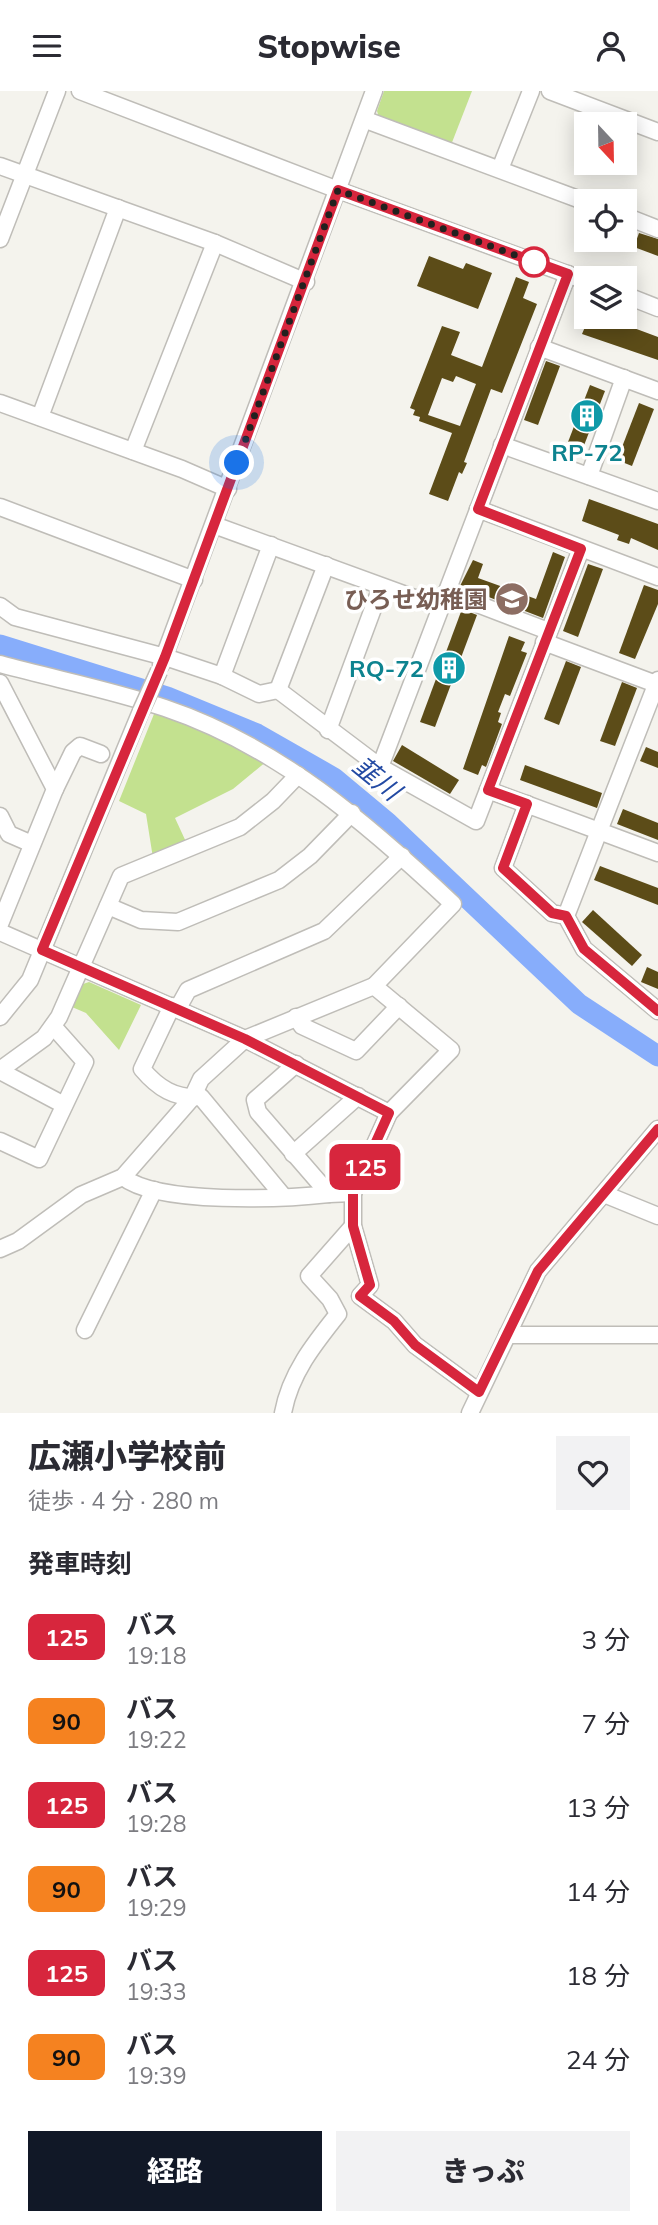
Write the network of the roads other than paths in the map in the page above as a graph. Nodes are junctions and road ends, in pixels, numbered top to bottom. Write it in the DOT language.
graph roads {
  1 [pos="57,91"];
  2 [pos="80,91"];
  3 [pos="531,91"];
  4 [pos="550,91"];
  5 [pos="371,92"];
  6 [pos="366,120"];
  7 [pos="658,132"];
  8 [pos="0,166"];
  9 [pos="500,169"];
  10 [pos="26,174"];
  11 [pos="338,190"];
  12 [pos="574,197"];
  13 [pos="118,208"];
  14 [pos="637,221"];
  15 [pos="658,229"];
  16 [pos="0,239"];
  17 [pos="215,243"];
  18 [pos="568,274"];
  19 [pos="574,276"];
  20 [pos="306,282"];
  21 [pos="637,300"];
  22 [pos="658,308"];
  23 [pos="539,347"];
  24 [pos="624,378"];
  25 [pos="658,391"];
  26 [pos="0,403"];
  27 [pos="40,417"];
  28 [pos="502,445"];
  29 [pos="133,451"];
  30 [pos="589,476"];
  31 [pos="228,489"];
  32 [pos="658,501"];
  33 [pos="0,507"];
  34 [pos="478,509"];
  35 [pos="214,525"];
  36 [pos="271,545"];
  37 [pos="581,549"];
  38 [pos="326,565"];
  39 [pos="658,577"];
  40 [pos="194,580"];
  41 [pos="382,587"];
  42 [pos="442,599"];
  43 [pos="0,606"];
  44 [pos="546,636"];
  45 [pos="0,664"];
  46 [pos="162,664"];
  47 [pos="222,676"];
  48 [pos="657,682"];
  49 [pos="0,683"];
  50 [pos="278,690"];
  51 [pos="328,730"];
  52 [pos="101,754"];
  53 [pos="380,767"];
  54 [pos="298,775"];
  55 [pos="55,789"];
  56 [pos="488,790"];
  57 [pos="527,804"];
  58 [pos="352,813"];
  59 [pos="0,816"];
  60 [pos="599,831"];
  61 [pos="32,843"];
  62 [pos="658,853"];
  63 [pos="402,856"];
  64 [pos="6,887"];
  65 [pos="108,906"];
  66 [pos="566,916"];
  67 [pos="0,924"];
  68 [pos="0,932"];
  69 [pos="42,950"];
  70 [pos="82,969"];
  71 [pos="374,986"];
  72 [pos="400,1006"];
  73 [pos="175,1007"];
  74 [pos="658,1011"];
  75 [pos="0,1017"];
  76 [pos="296,1017"];
  77 [pos="52,1026"];
  78 [pos="245,1039"];
  79 [pos="296,1064"];
  80 [pos="0,1071"];
  81 [pos="358,1096"];
  82 [pos="192,1098"];
  83 [pos="64,1105"];
  84 [pos="389,1113"];
  85 [pos="658,1129"];
  86 [pos="0,1141"];
  87 [pos="293,1154"];
  88 [pos="123,1177"];
  89 [pos="154,1190"];
  90 [pos="353,1193"];
  91 [pos="604,1193"];
  92 [pos="329,1194"];
  93 [pos="284,1197"];
  94 [pos="658,1216"];
  95 [pos="353,1226"];
  96 [pos="0,1249"];
  97 [pos="85,1330"];
  98 [pos="507,1335"];
  99 [pos="658,1335"];
  100 [pos="479,1392"];
  101 [pos="284,1413"];
  102 [pos="470,1413"];
  1 -- 10 [label="street"];
  2 -- 11 [label="street"];
  3 -- 9 [label="street"];
  4 -- 7 [label="street"];
  5 -- 6 [label="street"];
  6 -- 9 [label="street"];
  6 -- 11 [label="street"];
  8 -- 10 [label="street"];
  9 -- 12 [label="street"];
  10 -- 13 [label="street"];
  10 -- 16 [label="street"];
  11 -- 18 [label="street"];
  11 -- 20 [label="street"];
  13 -- 17 [label="street"];
  13 -- 27 [label="street"];
  14 -- 15 [label="street"];
  17 -- 20 [label="street"];
  17 -- 29 [label="street"];
  18 -- 19 [label="street"];
  18 -- 23 [label="street"];
  20 -- 31 [label="street"];
  21 -- 22 [label="street"];
  23 -- 24 [label="street"];
  23 -- 28 [label="street"];
  24 -- 25 [label="street"];
  24 -- 30 [label="street"];
  26 -- 27 [label="street"];
  27 -- 29 [label="street"];
  28 -- 30 [label="street"];
  28 -- 34 [label="street"];
  29 -- 31 [label="street"];
  30 -- 32 [label="street"];
  31 -- 35 [label="street"];
  33 -- 40 [label="street"];
  34 -- 37 [label="street"];
  34 -- 42 [label="street"];
  35 -- 36 [label="street"];
  35 -- 40 [label="street"];
  36 -- 38 [label="street"];
  36 -- 47 [label="street"];
  37 -- 39 [label="street"];
  37 -- 44 [label="street"];
  38 -- 41 [label="street"];
  38 -- 50 [label="street"];
  40 -- 46 [label="street"];
  41 -- 42 [label="street"];
  41 -- 51 [label="street"];
  42 -- 44 [label="street"];
  42 -- 53 [label="street"];
  43 -- 46 [label="street"];
  44 -- 48 [label="street"];
  44 -- 56 [label="street"];
  45 -- 54 [label="street"];
  46 -- 47 [label="street"];
  46 -- 69 [label="street, bridge"];
  47 -- 50 [label="street"];
  48 -- 60 [label="street"];
  49 -- 55 [label="street"];
  50 -- 51 [label="street"];
  51 -- 53 [label="street"];
  52 -- 55 [label="street"];
  53 -- 56 [label="street"];
  54 -- 58 [label="street"];
  54 -- 65 [label="street"];
  55 -- 61 [label="street"];
  56 -- 57 [label="street"];
  57 -- 60 [label="street"];
  57 -- 66 [label="street"];
  58 -- 63 [label="street"];
  58 -- 65 [label="street"];
  59 -- 61 [label="street"];
  60 -- 62 [label="street"];
  60 -- 66 [label="street"];
  61 -- 64 [label="street"];
  63 -- 71 [label="street"];
  63 -- 73 [label="street"];
  64 -- 67 [label="street"];
  65 -- 70 [label="street"];
  66 -- 74 [label="street"];
  68 -- 69 [label="street"];
  69 -- 70 [label="street"];
  69 -- 75 [label="street"];
  70 -- 73 [label="street"];
  70 -- 77 [label="street"];
  71 -- 72 [label="street"];
  71 -- 76 [label="street"];
  72 -- 76 [label="street"];
  72 -- 84 [label="street"];
  73 -- 78 [label="street"];
  73 -- 82 [label="street"];
  76 -- 78 [label="street"];
  77 -- 80 [label="street"];
  77 -- 83 [label="street"];
  78 -- 79 [label="street"];
  78 -- 82 [label="street"];
  79 -- 81 [label="street"];
  79 -- 87 [label="street"];
  80 -- 83 [label="street"];
  81 -- 84 [label="street"];
  81 -- 87 [label="street"];
  82 -- 88 [label="street"];
  82 -- 93 [label="street"];
  83 -- 86 [label="street"];
  84 -- 90 [label="street"];
  85 -- 91 [label="street"];
  87 -- 92 [label="street"];
  88 -- 89 [label="street"];
  88 -- 96 [label="street"];
  89 -- 93 [label="street"];
  89 -- 97 [label="street"];
  90 -- 92 [label="street"];
  90 -- 95 [label="street"];
  91 -- 94 [label="street"];
  91 -- 98 [label="street"];
  92 -- 93 [label="street"];
  95 -- 100 [label="street"];
  95 -- 101 [label="street"];
  98 -- 99 [label="street"];
  98 -- 100 [label="street"];
  100 -- 102 [label="street"];
}
